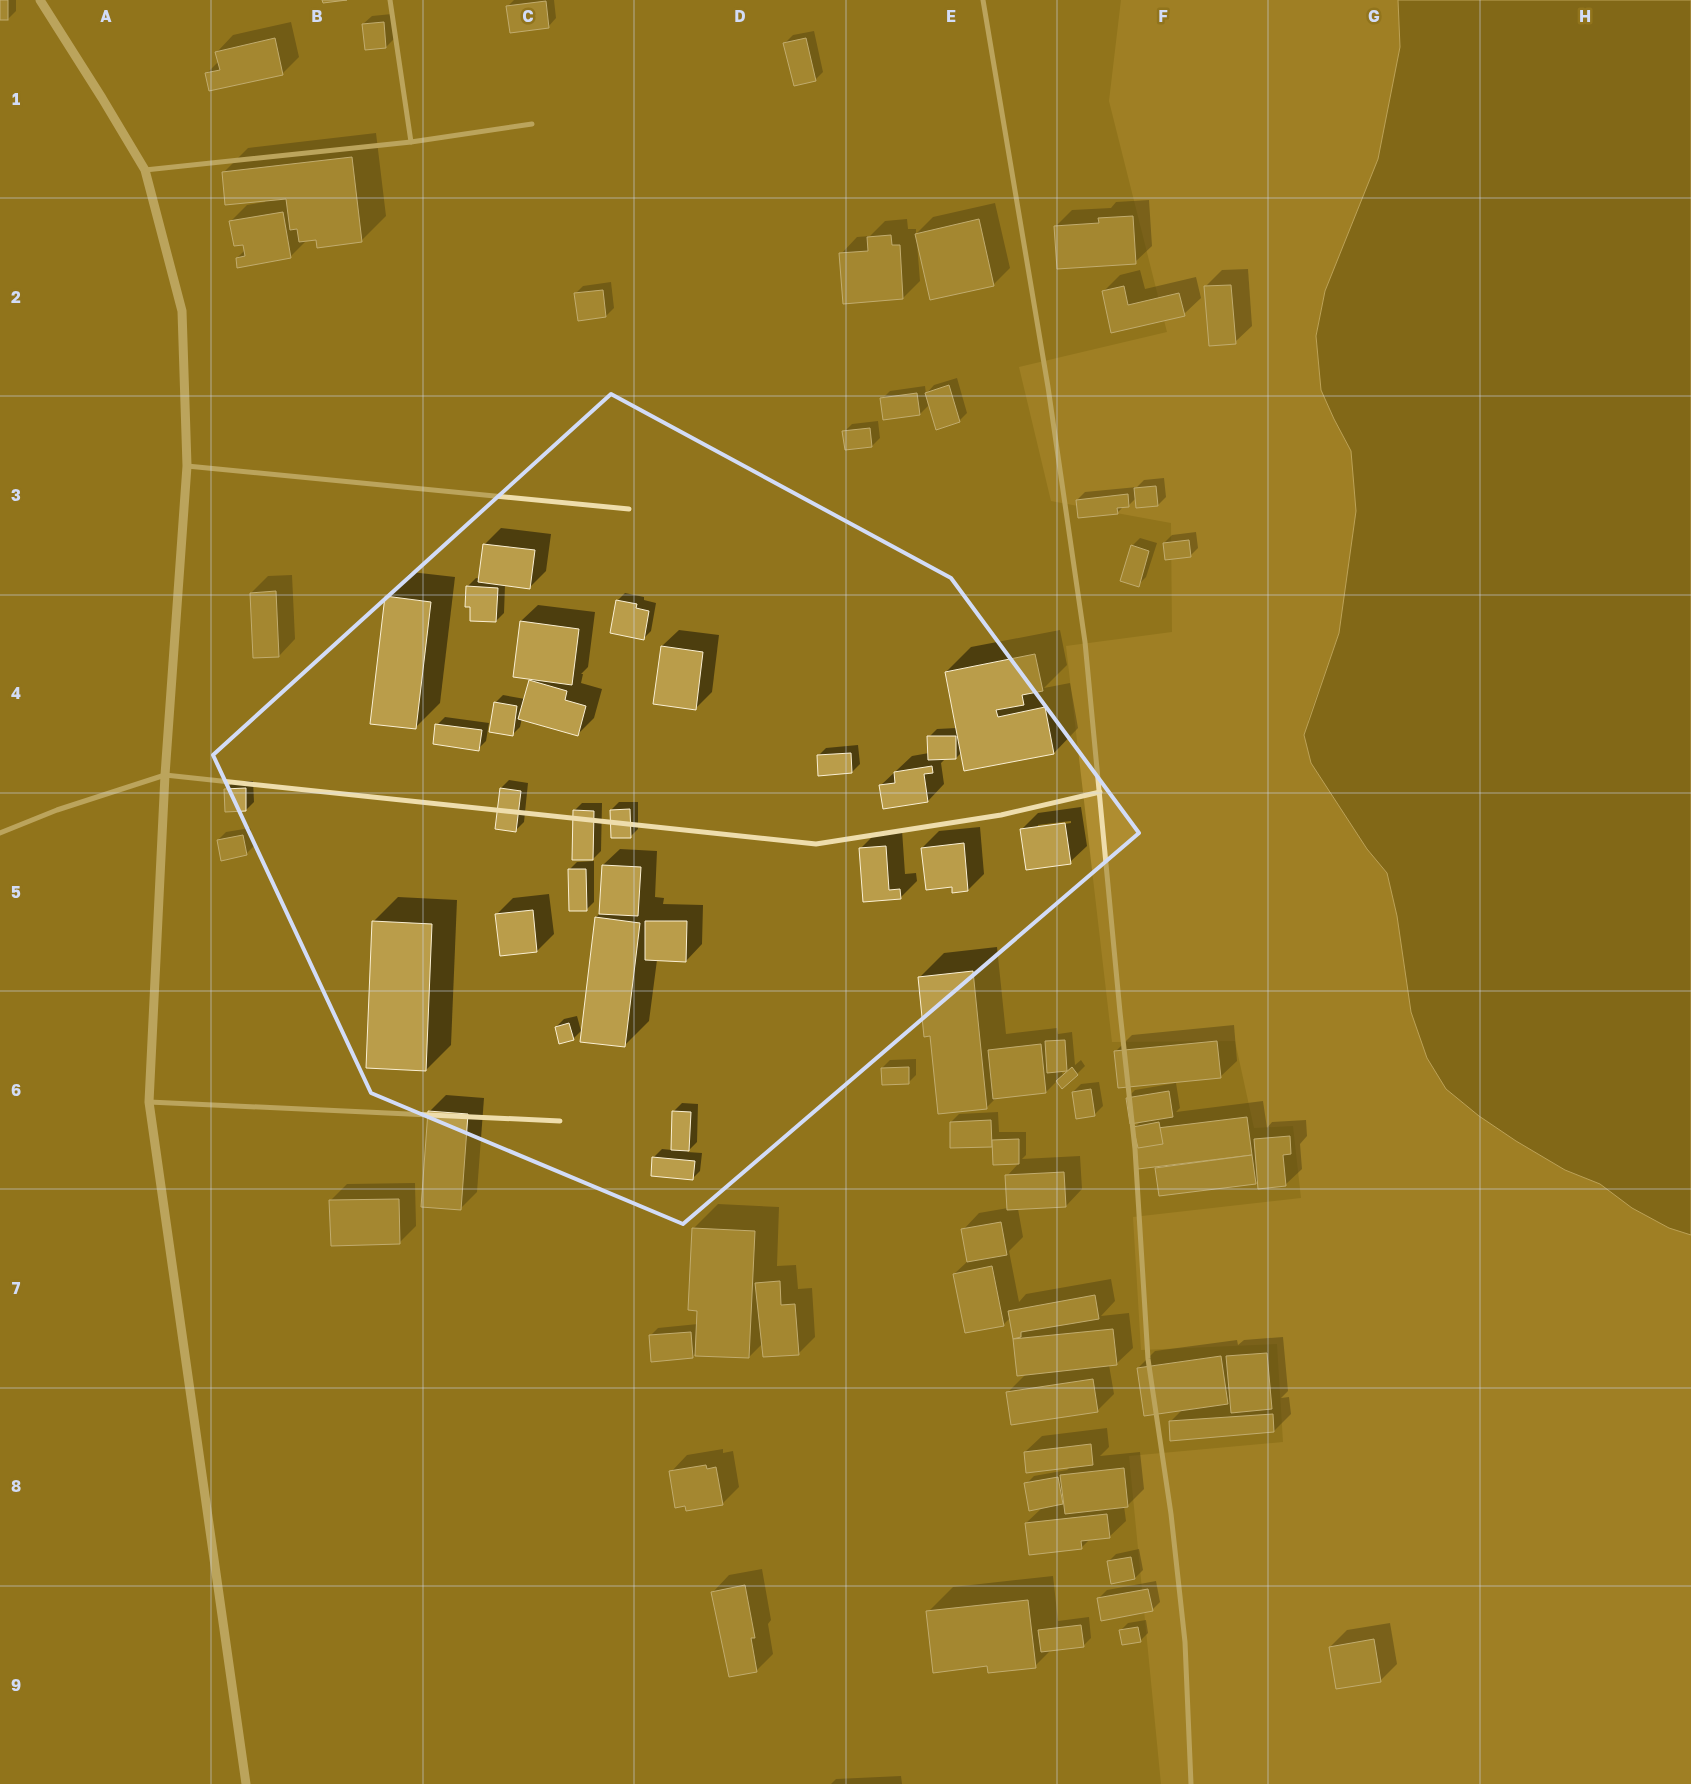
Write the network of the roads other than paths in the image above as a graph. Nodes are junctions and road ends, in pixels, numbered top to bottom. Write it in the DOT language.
graph roads {
  1 [pos="40,0"];
  2 [pos="390,0"];
  3 [pos="983,0"];
  4 [pos="532,124"];
  5 [pos="411,142"];
  6 [pos="145,170"];
  7 [pos="187,466"];
  8 [pos="629,509"];
  9 [pos="165,775"];
  10 [pos="1100,792"];
  11 [pos="0,833"];
  12 [pos="149,1102"];
  13 [pos="560,1121"];
  14 [pos="246,1784"];
  15 [pos="1191,1784"];
  1 -- 6 [label="street"];
  2 -- 5 [label="street"];
  3 -- 10 [label="street"];
  4 -- 5 [label="street"];
  5 -- 6 [label="street"];
  6 -- 7 [label="street"];
  7 -- 8 [label="street"];
  7 -- 9 [label="street"];
  9 -- 10 [label="street"];
  9 -- 11 [label="street"];
  9 -- 12 [label="street"];
  10 -- 15 [label="street"];
  12 -- 13 [label="street"];
  12 -- 14 [label="street"];
}
